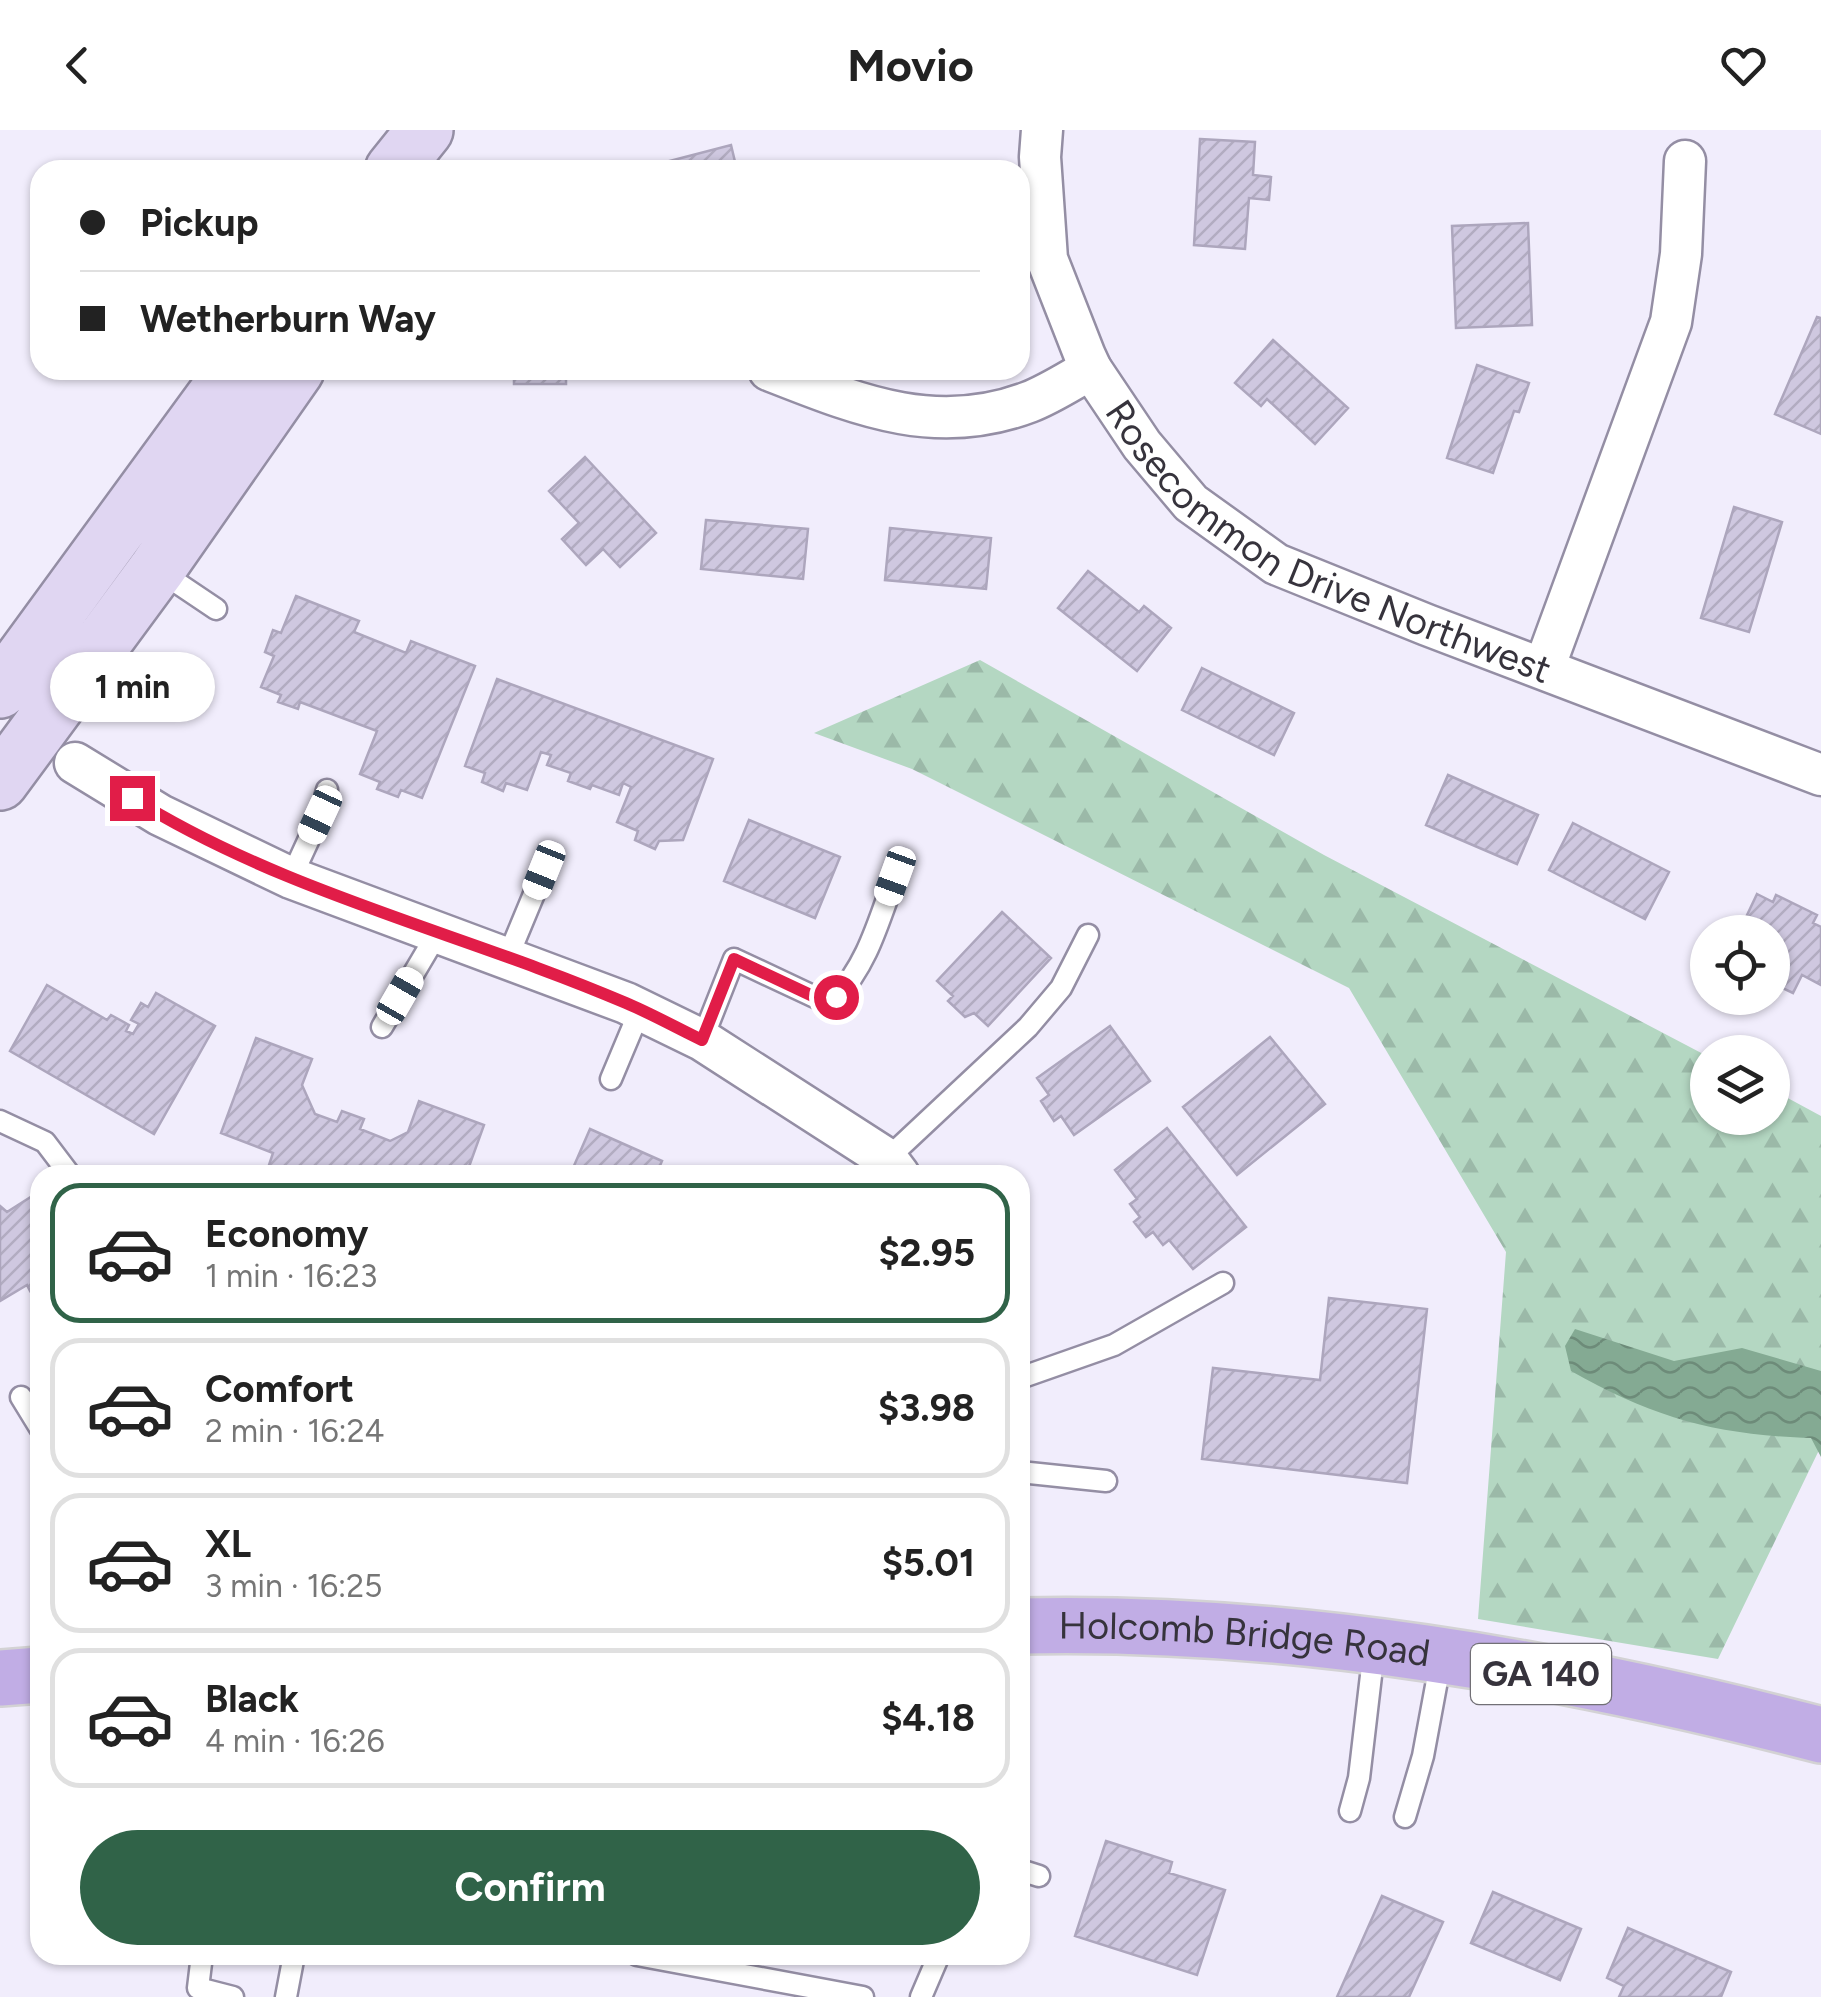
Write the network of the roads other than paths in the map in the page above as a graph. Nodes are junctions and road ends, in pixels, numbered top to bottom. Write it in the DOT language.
graph roads {
  1 [pos="425,130"];
  2 [pos="456,130"];
  3 [pos="1042,130"];
  4 [pos="401,160"];
  5 [pos="436,160"];
  6 [pos="1686,161"];
  7 [pos="1090,370"];
  8 [pos="228,380"];
  9 [pos="289,380"];
  10 [pos="797,380"];
  11 [pos="157,569"];
  12 [pos="216,609"];
  13 [pos="1544,668"];
  14 [pos="32,729"];
  15 [pos="1821,776"];
  16 [pos="0,782"];
  17 [pos="327,790"];
  18 [pos="544,870"];
  19 [pos="895,876"];
  20 [pos="291,878"];
  21 [pos="437,934"];
  22 [pos="1088,934"];
  23 [pos="507,959"];
  24 [pos="640,1010"];
  25 [pos="382,1027"];
  26 [pos="702,1040"];
  27 [pos="611,1079"];
  28 [pos="0,1121"];
  29 [pos="62,1165"];
  30 [pos="886,1165"];
  31 [pos="901,1165"];
  32 [pos="1223,1283"];
  33 [pos="1030,1374"];
  34 [pos="21,1397"];
  35 [pos="30,1412"];
  36 [pos="1030,1473"];
  37 [pos="1106,1481"];
  38 [pos="1030,1626"];
  39 [pos="1374,1648"];
  40 [pos="1442,1656"];
  41 [pos="30,1676"];
  42 [pos="0,1678"];
  43 [pos="1821,1735"];
  44 [pos="1350,1811"];
  45 [pos="1405,1818"];
  46 [pos="201,1965"];
  47 [pos="292,1965"];
  48 [pos="691,1965"];
  49 [pos="935,1965"];
  50 [pos="233,1997"];
  51 [pos="286,1997"];
  52 [pos="863,1997"];
  53 [pos="921,1997"];
  1 -- 4 [label="main road"];
  2 -- 5 [label="main road"];
  3 -- 7 [label="street, Rosecommon Drive Northwest"];
  6 -- 13 [label="street"];
  7 -- 10 [label="street"];
  7 -- 13 [label="street, Rosecommon Drive Northwest"];
  8 -- 14 [label="main road"];
  9 -- 11 [label="main road"];
  11 -- 12 [label="lane"];
  11 -- 14 [label="main road"];
  13 -- 15 [label="street, Rosecommon Drive Northwest"];
  14 -- 16 [label="main road"];
  14 -- 20 [label="street"];
  17 -- 20 [label="lane"];
  18 -- 23 [label="lane"];
  19 -- 26 [label="lane"];
  20 -- 21 [label="street"];
  21 -- 23 [label="street"];
  21 -- 25 [label="lane"];
  22 -- 31 [label="lane"];
  23 -- 24 [label="street"];
  24 -- 26 [label="street"];
  24 -- 27 [label="lane"];
  26 -- 30 [label="street"];
  28 -- 29 [label="lane"];
  32 -- 33 [label="lane"];
  34 -- 35 [label="lane"];
  36 -- 37 [label="lane"];
  38 -- 39 [label="main road, Holcomb Bridge Road / GA 140"];
  39 -- 40 [label="main road, Holcomb Bridge Road / GA 140"];
  39 -- 44 [label="lane"];
  40 -- 43 [label="main road, Holcomb Bridge Road / GA 140"];
  40 -- 45 [label="lane"];
  41 -- 42 [label="main road"];
  46 -- 50 [label="lane"];
  47 -- 51 [label="lane"];
  48 -- 52 [label="lane"];
  49 -- 53 [label="lane"];
}
